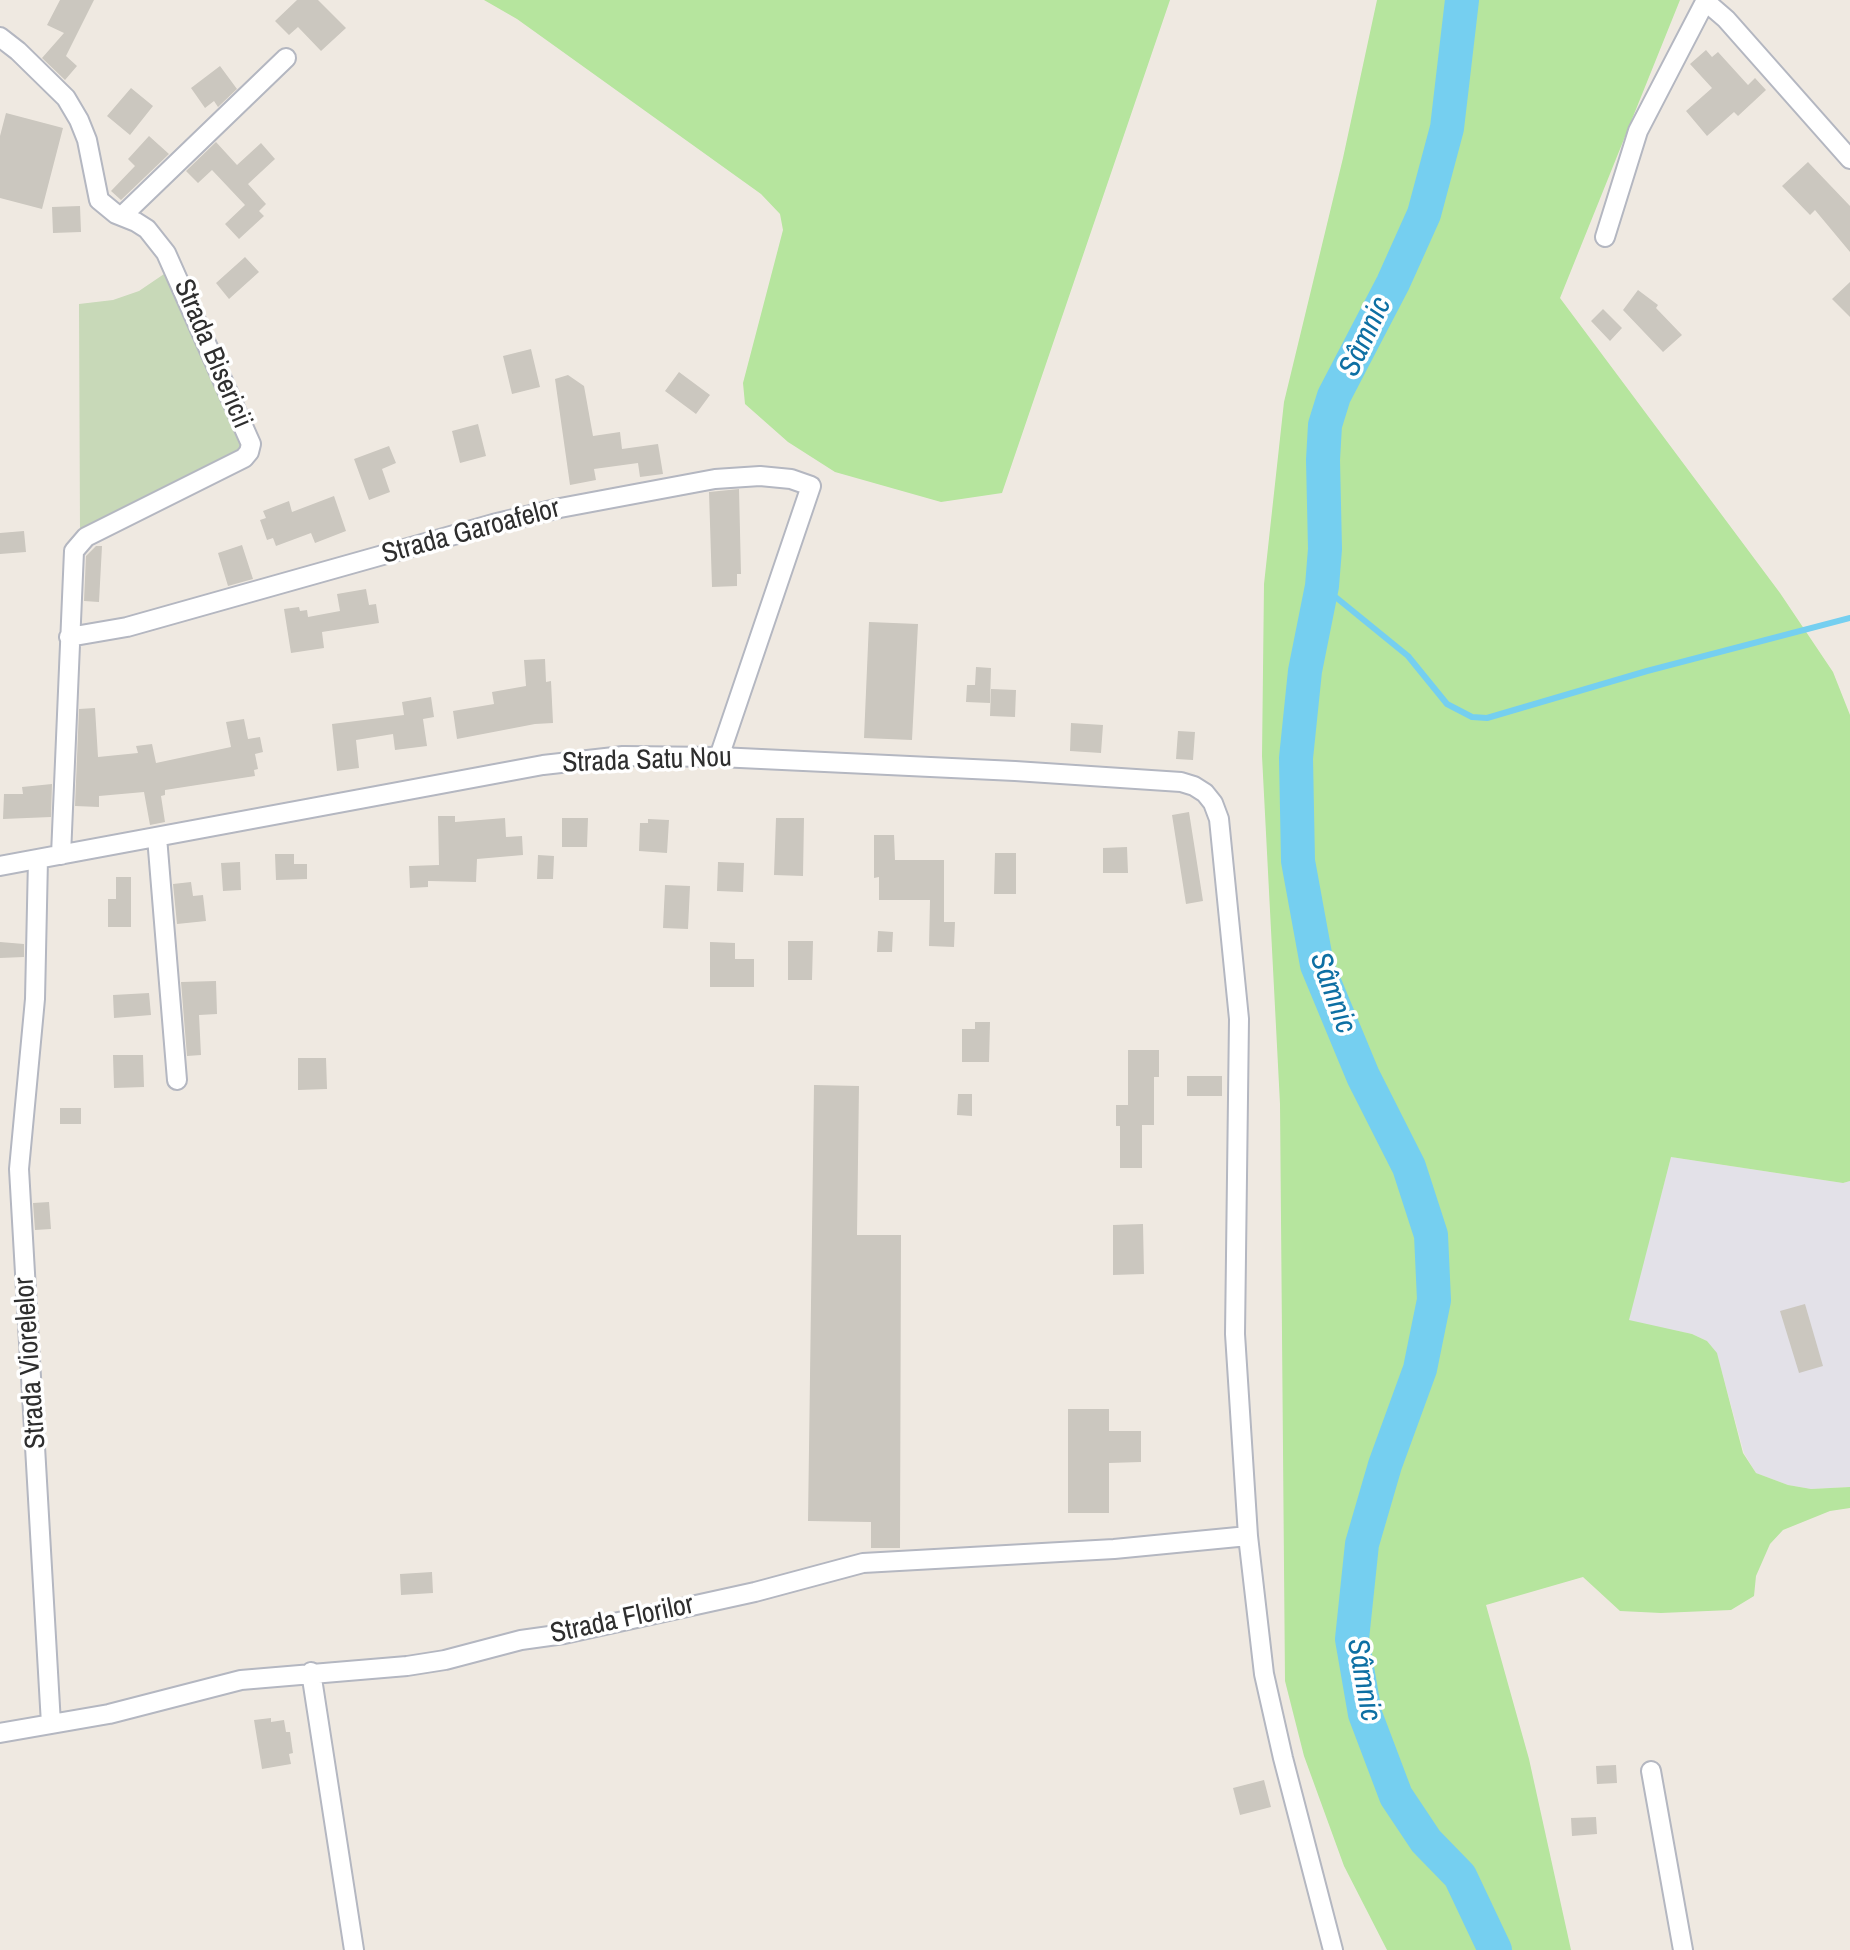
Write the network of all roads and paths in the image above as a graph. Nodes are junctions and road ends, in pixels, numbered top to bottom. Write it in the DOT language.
graph roads {
  1 [pos="1705,1"];
  2 [pos="0,37"];
  3 [pos="286,58"];
  4 [pos="1850,159"];
  5 [pos="122,216"];
  6 [pos="1605,237"];
  7 [pos="69,637"];
  8 [pos="719,757"];
  9 [pos="157,837"];
  10 [pos="61,855"];
  11 [pos="38,859"];
  12 [pos="0,866"];
  13 [pos="177,1080"];
  14 [pos="1248,1536"];
  15 [pos="311,1672"];
  16 [pos="51,1724"];
  17 [pos="0,1733"];
  18 [pos="1651,1771"];
  19 [pos="354,1950"];
  20 [pos="1333,1950"];
  21 [pos="1683,1950"];
  1 -- 4 [label="street"];
  1 -- 6 [label="street"];
  2 -- 5 [label="street, Strada Bisericii"];
  3 -- 5 [label="street"];
  5 -- 7 [label="street, Strada Bisericii"];
  7 -- 8 [label="street, Strada Garoafelor"];
  7 -- 10 [label="street"];
  8 -- 9 [label="street, Strada Satu Nou"];
  8 -- 14 [label="street, Strada Satu Nou"];
  9 -- 10 [label="street, Strada Satu Nou"];
  9 -- 13 [label="street"];
  10 -- 11 [label="street, Strada Satu Nou"];
  11 -- 12 [label="street, Strada Satu Nou"];
  11 -- 16 [label="street, Strada Viorelelor"];
  14 -- 15 [label="street, Strada Florilor"];
  14 -- 20 [label="street"];
  15 -- 16 [label="street, Strada Florilor"];
  15 -- 19 [label="street"];
  16 -- 17 [label="street, Strada Florilor"];
  18 -- 21 [label="street"];
}
